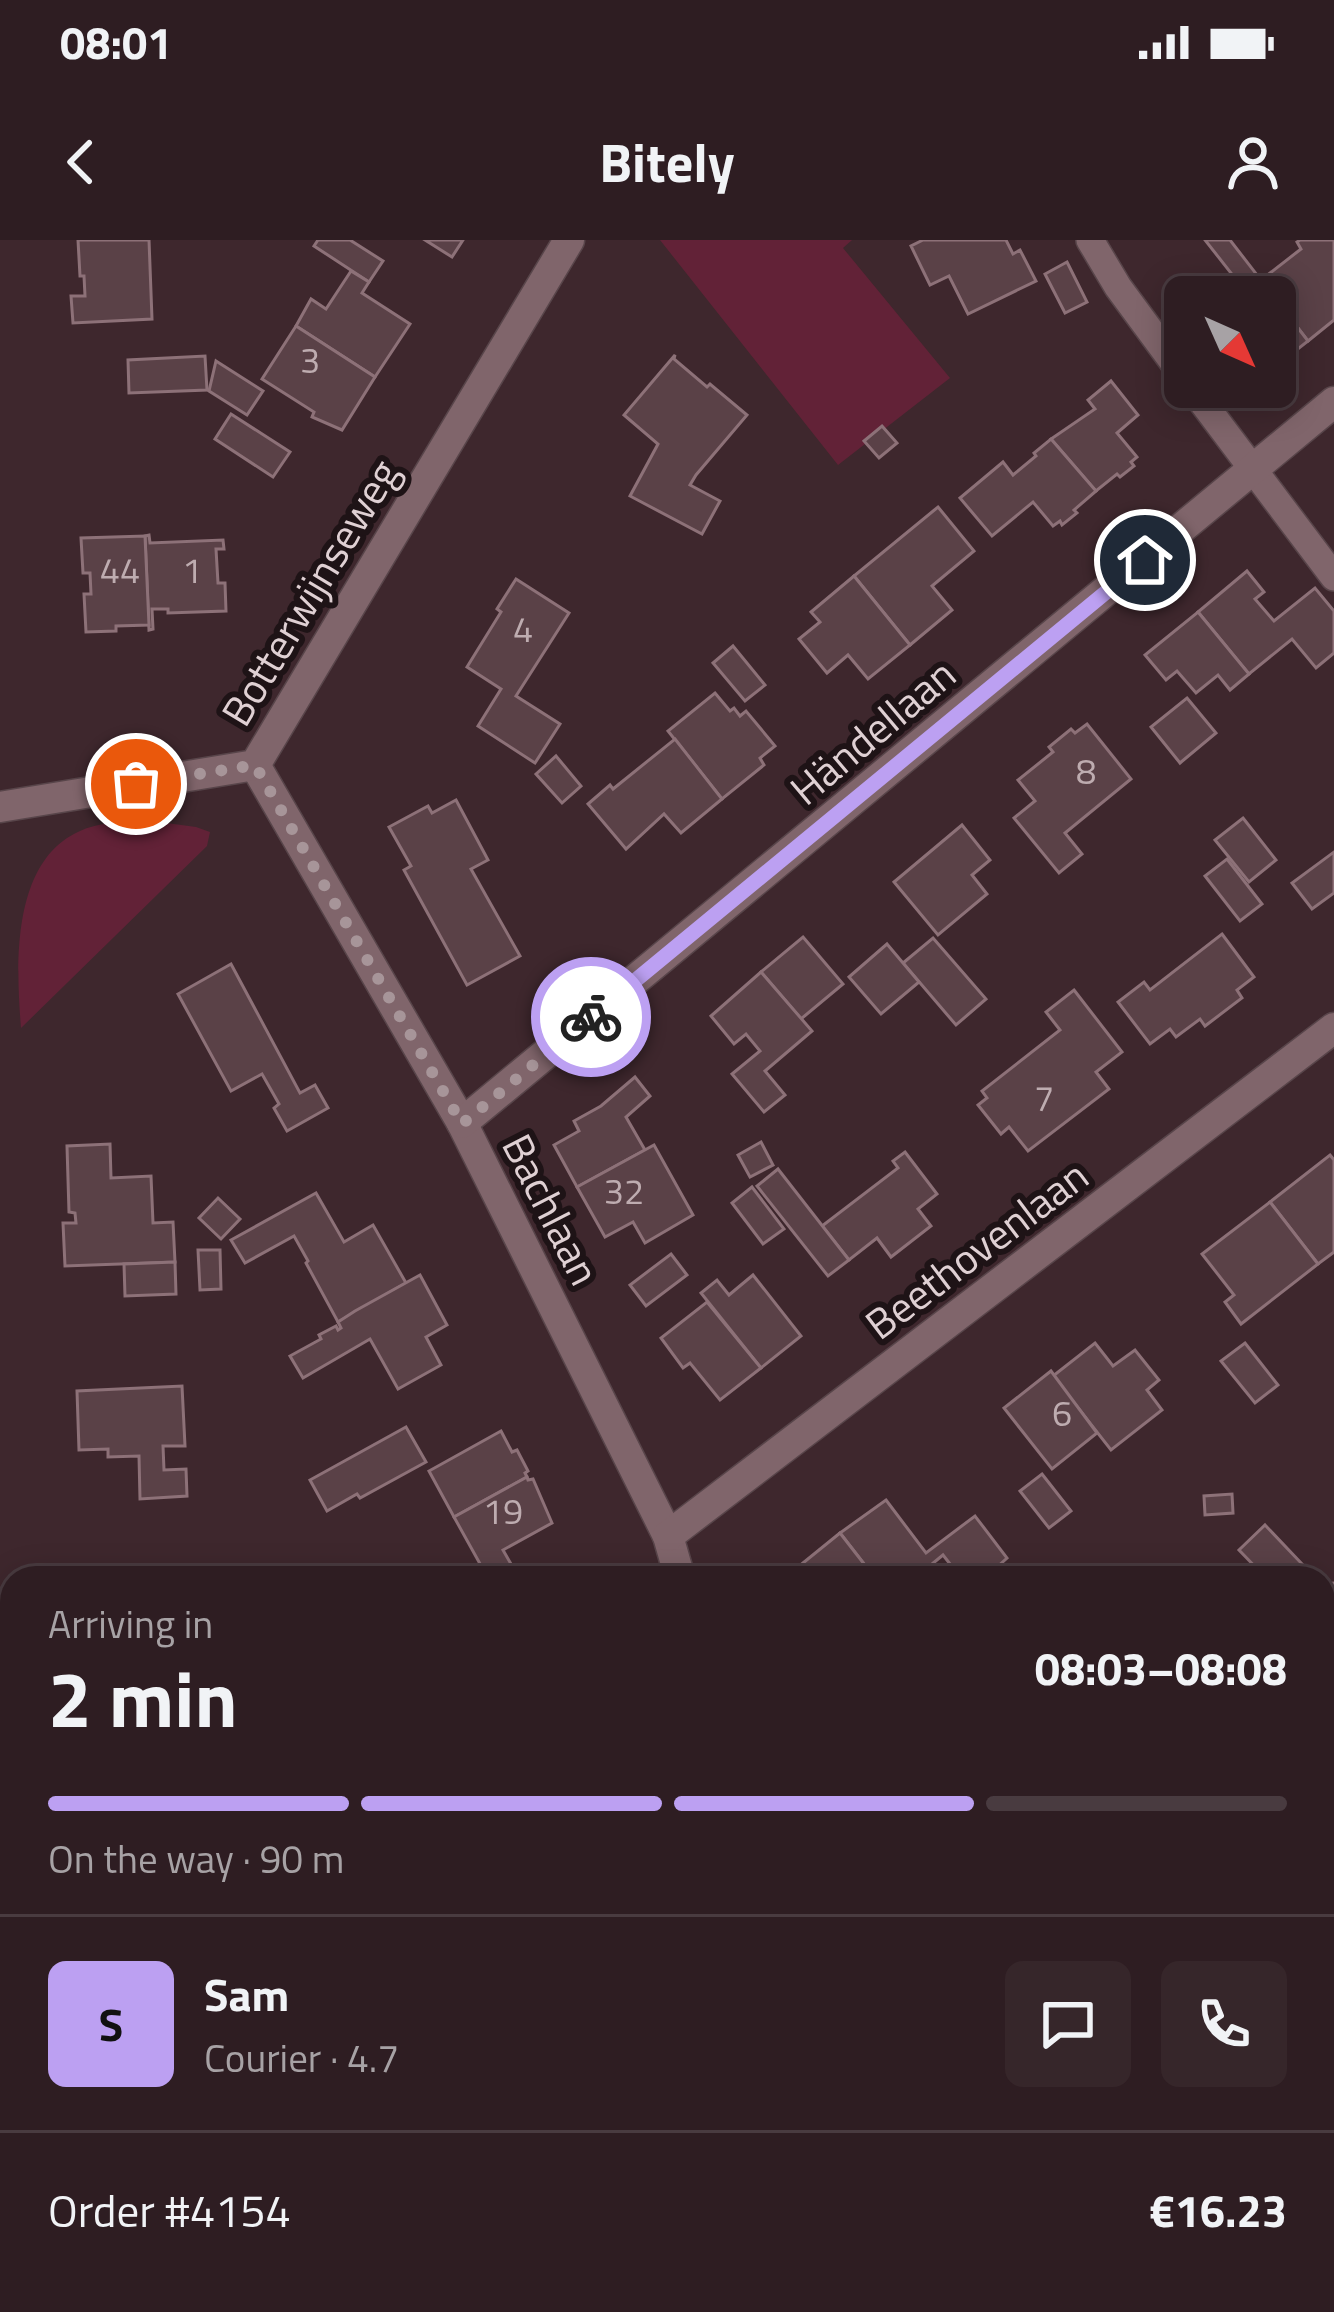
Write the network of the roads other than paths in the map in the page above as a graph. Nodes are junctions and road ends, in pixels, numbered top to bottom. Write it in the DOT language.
graph roads {
  1 [pos="569,240"];
  2 [pos="1090,240"];
  3 [pos="1164,349"];
  4 [pos="1334,402"];
  5 [pos="1206,408"];
  6 [pos="1253,471"];
  7 [pos="1334,577"];
  8 [pos="255,765"];
  9 [pos="0,807"];
  10 [pos="1334,1028"];
  11 [pos="462,1124"];
  12 [pos="668,1536"];
  13 [pos="677,1566"];
  1 -- 8 [label="street, Botterwijnseweg"];
  2 -- 3 [label="lane"];
  4 -- 6 [label="street, Händellaan"];
  5 -- 6 [label="lane"];
  6 -- 7 [label="lane"];
  6 -- 11 [label="street, Händellaan"];
  8 -- 9 [label="street, Botterwijnseweg"];
  8 -- 11 [label="street, Bachlaan"];
  10 -- 12 [label="street, Beethovenlaan"];
  11 -- 12 [label="street, Bachlaan"];
  12 -- 13 [label="street, Bachlaan"];
}
